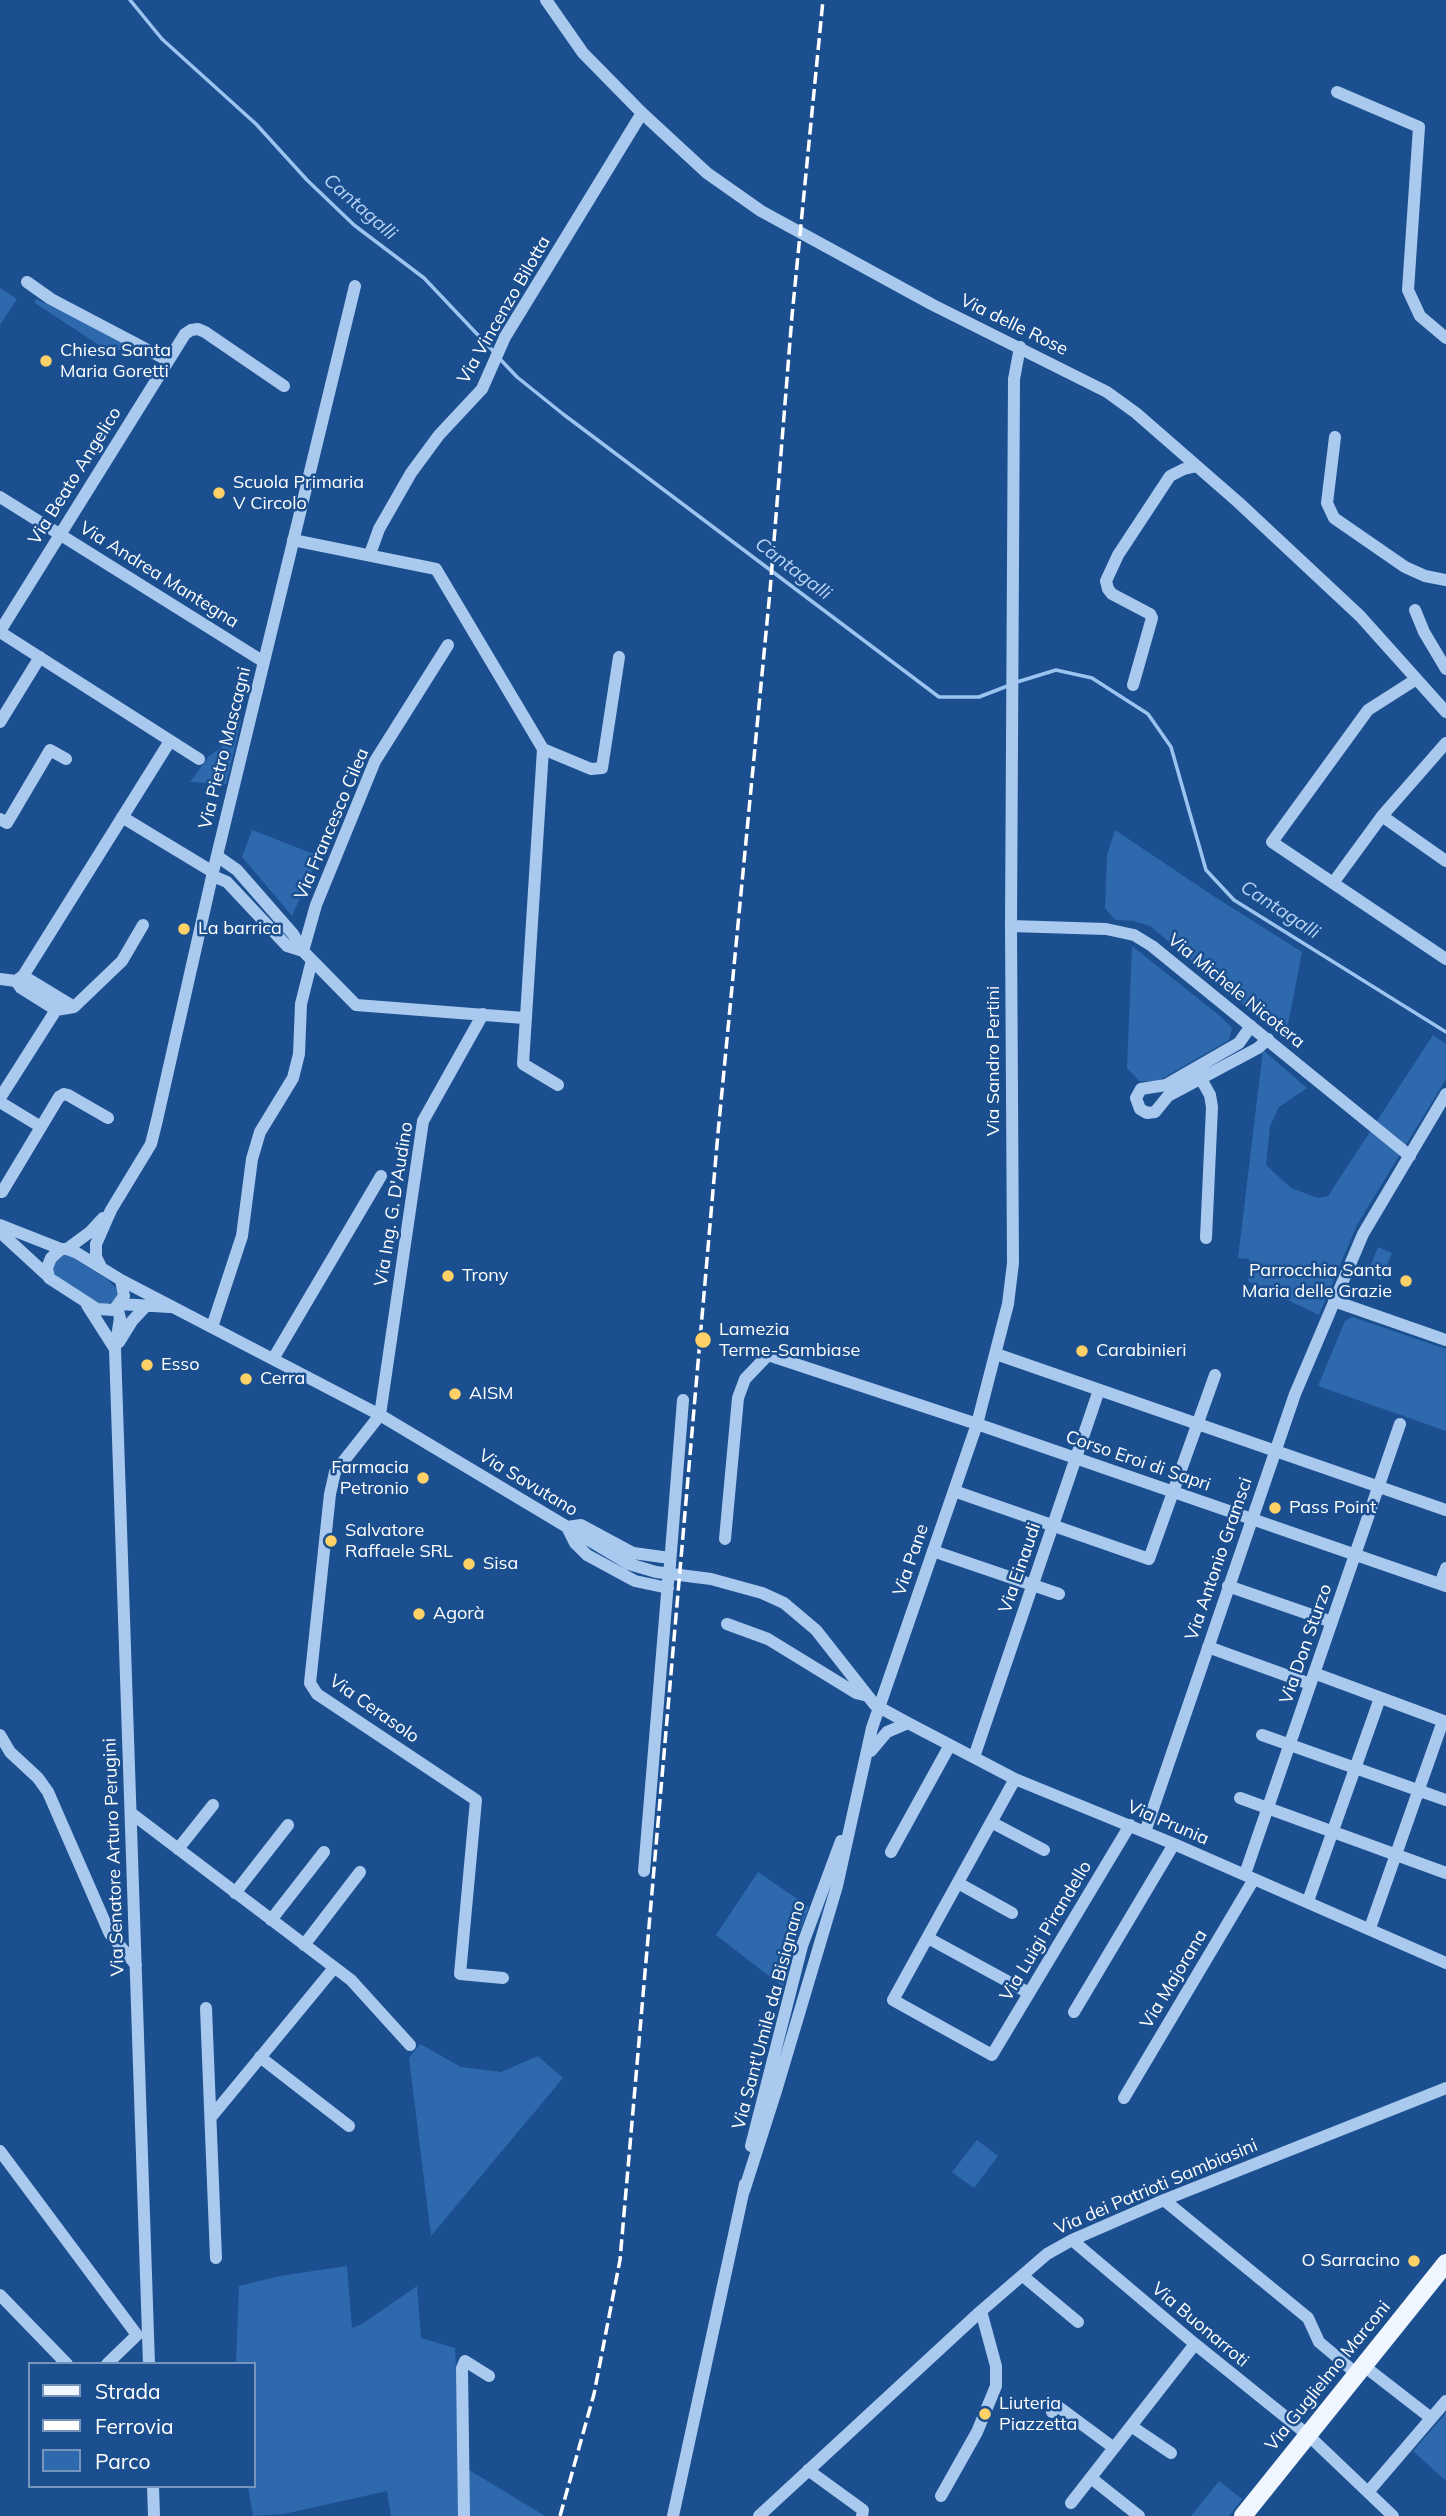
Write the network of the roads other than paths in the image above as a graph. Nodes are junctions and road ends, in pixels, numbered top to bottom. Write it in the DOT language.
graph roads {
  1 [pos="546,0"];
  2 [pos="1336,92"];
  3 [pos="642,113"];
  4 [pos="27,282"];
  5 [pos="355,286"];
  6 [pos="1446,338"];
  7 [pos="1020,347"];
  8 [pos="167,360"];
  9 [pos="284,387"];
  10 [pos="1335,436"];
  11 [pos="1197,466"];
  12 [pos="0,497"];
  13 [pos="60,534"];
  14 [pos="293,540"];
  15 [pos="370,554"];
  16 [pos="1446,580"];
  17 [pos="1415,610"];
  18 [pos="0,631"];
  19 [pos="448,645"];
  20 [pos="40,657"];
  21 [pos="619,657"];
  22 [pos="264,662"];
  23 [pos="1446,669"];
  24 [pos="1415,680"];
  25 [pos="1133,685"];
  26 [pos="1446,712"];
  27 [pos="0,722"];
  28 [pos="170,741"];
  29 [pos="1446,743"];
  30 [pos="543,749"];
  31 [pos="66,759"];
  32 [pos="199,759"];
  33 [pos="1382,816"];
  34 [pos="122,817"];
  35 [pos="0,818"];
  36 [pos="217,856"];
  37 [pos="1446,861"];
  38 [pos="213,874"];
  39 [pos="1332,883"];
  40 [pos="143,925"];
  41 [pos="1011,926"];
  42 [pos="308,955"];
  43 [pos="1446,959"];
  44 [pos="0,979"];
  45 [pos="20,979"];
  46 [pos="74,1007"];
  47 [pos="56,1010"];
  48 [pos="483,1014"];
  49 [pos="524,1018"];
  50 [pos="1251,1026"];
  51 [pos="1268,1039"];
  52 [pos="1201,1079"];
  53 [pos="558,1085"];
  54 [pos="1446,1094"];
  55 [pos="0,1100"];
  56 [pos="108,1118"];
  57 [pos="41,1127"];
  58 [pos="1410,1156"];
  59 [pos="381,1176"];
  60 [pos="2,1192"];
  61 [pos="111,1210"];
  62 [pos="0,1225"];
  63 [pos="0,1232"];
  64 [pos="1206,1238"];
  65 [pos="64,1249"];
  66 [pos="100,1265"];
  67 [pos="49,1278"];
  68 [pos="121,1280"];
  69 [pos="1334,1301"];
  70 [pos="86,1303"];
  71 [pos="118,1305"];
  72 [pos="147,1305"];
  73 [pos="177,1308"];
  74 [pos="212,1327"];
  75 [pos="1446,1340"];
  76 [pos="115,1349"];
  77 [pos="996,1354"];
  78 [pos="273,1359"];
  79 [pos="1215,1375"];
  80 [pos="1099,1390"];
  81 [pos="683,1400"];
  82 [pos="380,1415"];
  83 [pos="977,1424"];
  84 [pos="1198,1424"];
  85 [pos="1400,1424"];
  86 [pos="1275,1450"];
  87 [pos="1076,1458"];
  88 [pos="1378,1486"];
  89 [pos="954,1492"];
  90 [pos="1173,1492"];
  91 [pos="1446,1510"];
  92 [pos="1251,1519"];
  93 [pos="1053,1526"];
  94 [pos="567,1527"];
  95 [pos="725,1539"];
  96 [pos="933,1551"];
  97 [pos="1355,1555"];
  98 [pos="670,1561"];
  99 [pos="1446,1569"];
  100 [pos="1033,1585"];
  101 [pos="1443,1585"];
  102 [pos="668,1586"];
  103 [pos="1228,1586"];
  104 [pos="1059,1594"];
  105 [pos="1332,1622"];
  106 [pos="727,1624"];
  107 [pos="1208,1647"];
  108 [pos="891,1673"];
  109 [pos="1312,1679"];
  110 [pos="856,1680"];
  111 [pos="868,1696"];
  112 [pos="1380,1698"];
  113 [pos="879,1708"];
  114 [pos="1444,1721"];
  115 [pos="908,1723"];
  116 [pos="0,1735"];
  117 [pos="1262,1735"];
  118 [pos="1290,1744"];
  119 [pos="950,1745"];
  120 [pos="974,1757"];
  121 [pos="866,1761"];
  122 [pos="1355,1768"];
  123 [pos="1015,1779"];
  124 [pos="1418,1790"];
  125 [pos="1240,1798"];
  126 [pos="1446,1800"];
  127 [pos="213,1805"];
  128 [pos="1267,1808"];
  129 [pos="131,1813"];
  130 [pos="992,1822"];
  131 [pos="288,1825"];
  132 [pos="1130,1825"];
  133 [pos="1145,1832"];
  134 [pos="1332,1832"];
  135 [pos="1174,1844"];
  136 [pos="178,1849"];
  137 [pos="1044,1850"];
  138 [pos="324,1852"];
  139 [pos="891,1852"];
  140 [pos="1396,1855"];
  141 [pos="644,1871"];
  142 [pos="360,1872"];
  143 [pos="1446,1873"];
  144 [pos="1250,1877"];
  145 [pos="958,1883"];
  146 [pos="235,1893"];
  147 [pos="1308,1901"];
  148 [pos="1012,1913"];
  149 [pos="271,1920"];
  150 [pos="1370,1928"];
  151 [pos="928,1938"];
  152 [pos="304,1945"];
  153 [pos="1446,1963"];
  154 [pos="136,1965"];
  155 [pos="334,1968"];
  156 [pos="503,1978"];
  157 [pos="1029,1993"];
  158 [pos="206,2008"];
  159 [pos="1074,2012"];
  160 [pos="410,2045"];
  161 [pos="260,2057"];
  162 [pos="1446,2088"];
  163 [pos="1124,2098"];
  164 [pos="212,2116"];
  165 [pos="349,2126"];
  166 [pos="0,2151"];
  167 [pos="1164,2200"];
  168 [pos="1072,2240"];
  169 [pos="216,2258"];
  170 [pos="1446,2263"];
  171 [pos="1023,2276"];
  172 [pos="0,2295"];
  173 [pos="981,2311"];
  174 [pos="1078,2322"];
  175 [pos="143,2335"];
  176 [pos="1195,2344"];
  177 [pos="65,2362"];
  178 [pos="109,2362"];
  179 [pos="149,2362"];
  180 [pos="1360,2370"];
  181 [pos="489,2376"];
  182 [pos="1446,2401"];
  183 [pos="1052,2412"];
  184 [pos="1431,2418"];
  185 [pos="1131,2427"];
  186 [pos="1308,2435"];
  187 [pos="1114,2448"];
  188 [pos="1171,2453"];
  189 [pos="808,2470"];
  190 [pos="1091,2478"];
  191 [pos="153,2488"];
  192 [pos="1368,2492"];
  193 [pos="941,2496"];
  194 [pos="1071,2503"];
  195 [pos="1381,2504"];
  196 [pos="154,2516"];
  197 [pos="464,2516"];
  198 [pos="673,2516"];
  199 [pos="759,2516"];
  200 [pos="862,2516"];
  201 [pos="1139,2516"];
  202 [pos="1243,2516"];
  203 [pos="1371,2516"];
  204 [pos="1393,2516"];
  1 -- 3 [label="street, Via delle Rose"];
  2 -- 6 [label="street"];
  3 -- 7 [label="street, Via delle Rose"];
  3 -- 15 [label="street, Via Vincenzo Bilotta"];
  4 -- 8 [label="street"];
  5 -- 14 [label="street, Via Pietro Mascagni"];
  7 -- 11 [label="street, Via delle Rose"];
  7 -- 41 [label="street, Via Sandro Pertini"];
  8 -- 9 [label="street, Via Beato Angelico"];
  8 -- 13 [label="street, Via Beato Angelico"];
  10 -- 16 [label="street"];
  11 -- 24 [label="street, Via delle Rose"];
  11 -- 25 [label="street"];
  12 -- 13 [label="street, Via Andrea Mantegna"];
  13 -- 18 [label="street, Via Beato Angelico"];
  13 -- 22 [label="street, Via Andrea Mantegna"];
  14 -- 15 [label="street"];
  14 -- 22 [label="street, Via Pietro Mascagni"];
  15 -- 30 [label="street"];
  17 -- 23 [label="street"];
  18 -- 20 [label="street"];
  19 -- 42 [label="street, Via Francesco Cilea"];
  20 -- 27 [label="street"];
  20 -- 28 [label="street"];
  21 -- 30 [label="street"];
  22 -- 36 [label="street, Via Pietro Mascagni"];
  24 -- 26 [label="street, Via delle Rose"];
  24 -- 39 [label="street"];
  28 -- 32 [label="street"];
  28 -- 34 [label="street"];
  29 -- 33 [label="street"];
  30 -- 49 [label="street"];
  31 -- 35 [label="street"];
  33 -- 37 [label="street"];
  33 -- 39 [label="street"];
  34 -- 38 [label="street"];
  34 -- 45 [label="street"];
  36 -- 38 [label="street, Via Pietro Mascagni"];
  36 -- 42 [label="street"];
  38 -- 42 [label="street"];
  38 -- 61 [label="street, Via Pietro Mascagni"];
  39 -- 43 [label="street"];
  40 -- 46 [label="street"];
  41 -- 50 [label="street, Via Michele Nicotera"];
  41 -- 77 [label="street, Via Sandro Pertini"];
  42 -- 48 [label="street"];
  42 -- 74 [label="street, Via Francesco Cilea"];
  44 -- 45 [label="street"];
  45 -- 46 [label="street"];
  45 -- 47 [label="street"];
  46 -- 47 [label="street"];
  47 -- 55 [label="street"];
  48 -- 49 [label="street"];
  48 -- 82 [label="street, Via Ing. G. D'Audino"];
  49 -- 53 [label="street"];
  50 -- 51 [label="street, Via Michele Nicotera"];
  50 -- 52 [label="street"];
  51 -- 52 [label="street"];
  51 -- 58 [label="street, Via Michele Nicotera"];
  52 -- 64 [label="street"];
  54 -- 58 [label="street, Via Antonio Gramsci"];
  55 -- 57 [label="street"];
  56 -- 57 [label="street"];
  57 -- 60 [label="street"];
  58 -- 69 [label="street, Via Antonio Gramsci"];
  59 -- 78 [label="street"];
  61 -- 65 [label="street"];
  61 -- 66 [label="street"];
  62 -- 65 [label="street, Via Savutano"];
  63 -- 67 [label="street"];
  65 -- 66 [label="street, Via Savutano"];
  65 -- 67 [label="street"];
  66 -- 68 [label="street, Via Savutano"];
  67 -- 70 [label="street"];
  68 -- 71 [label="street, Via Senatore Arturo Perugini"];
  68 -- 73 [label="street, Via Savutano"];
  69 -- 75 [label="street"];
  69 -- 86 [label="street, Via Antonio Gramsci"];
  70 -- 71 [label="street"];
  70 -- 76 [label="street"];
  71 -- 72 [label="street"];
  71 -- 76 [label="street, Via Senatore Arturo Perugini"];
  72 -- 73 [label="street"];
  72 -- 76 [label="street"];
  73 -- 74 [label="street, Via Savutano"];
  74 -- 78 [label="street, Via Savutano"];
  76 -- 129 [label="street, Via Senatore Arturo Perugini"];
  77 -- 80 [label="street"];
  77 -- 83 [label="street, Via Sandro Pertini"];
  78 -- 82 [label="street, Via Savutano"];
  79 -- 84 [label="street"];
  80 -- 84 [label="street"];
  80 -- 87 [label="street, Via Einaudi"];
  81 -- 98 [label="street"];
  82 -- 94 [label="street, Via Savutano"];
  82 -- 156 [label="street, Via Cerasolo"];
  83 -- 87 [label="street, Corso Eroi di Sapri"];
  83 -- 89 [label="street, Via Pane"];
  83 -- 95 [label="street, Corso Eroi di Sapri"];
  84 -- 86 [label="street"];
  84 -- 90 [label="street"];
  85 -- 88 [label="street, Via Don Sturzo"];
  86 -- 88 [label="street"];
  86 -- 92 [label="street, Via Antonio Gramsci"];
  87 -- 90 [label="street, Corso Eroi di Sapri"];
  87 -- 93 [label="street, Via Einaudi"];
  88 -- 91 [label="street"];
  88 -- 97 [label="street, Via Don Sturzo"];
  89 -- 93 [label="street"];
  89 -- 96 [label="street, Via Pane"];
  90 -- 92 [label="street, Corso Eroi di Sapri"];
  90 -- 93 [label="street"];
  92 -- 97 [label="street, Corso Eroi di Sapri"];
  92 -- 103 [label="street, Via Antonio Gramsci"];
  93 -- 100 [label="street, Via Einaudi"];
  94 -- 98 [label="street"];
  94 -- 102 [label="street"];
  94 -- 110 [label="street, Via Savutano"];
  96 -- 100 [label="street"];
  96 -- 108 [label="street, Via Pane"];
  97 -- 101 [label="street, Corso Eroi di Sapri"];
  97 -- 105 [label="street, Via Don Sturzo"];
  98 -- 102 [label="street, bridge"];
  99 -- 101 [label="street"];
  100 -- 104 [label="street"];
  100 -- 120 [label="street, Via Einaudi"];
  102 -- 141 [label="street"];
  103 -- 105 [label="street"];
  103 -- 107 [label="street, Via Antonio Gramsci"];
  105 -- 109 [label="street, Via Don Sturzo"];
  106 -- 111 [label="street"];
  107 -- 109 [label="street"];
  107 -- 133 [label="street, Via Antonio Gramsci"];
  108 -- 110 [label="street"];
  108 -- 113 [label="street, Via Pane"];
  109 -- 112 [label="street"];
  109 -- 118 [label="street, Via Don Sturzo"];
  110 -- 111 [label="street, Via Savutano"];
  111 -- 113 [label="street, Via Savutano"];
  112 -- 114 [label="street"];
  112 -- 122 [label="street"];
  113 -- 115 [label="street, Via Prunia"];
  113 -- 121 [label="street, Via Pane"];
  114 -- 124 [label="street"];
  115 -- 119 [label="street, Via Prunia"];
  115 -- 121 [label="street"];
  116 -- 154 [label="street"];
  117 -- 118 [label="street"];
  118 -- 122 [label="street"];
  118 -- 128 [label="street, Via Don Sturzo"];
  119 -- 120 [label="street, Via Prunia"];
  119 -- 139 [label="street"];
  120 -- 123 [label="street, Via Prunia"];
  121 -- 198 [label="street, Via Sant'Umile da Bisignano"];
  122 -- 124 [label="street"];
  122 -- 134 [label="street"];
  123 -- 130 [label="street"];
  123 -- 132 [label="street, Via Prunia"];
  124 -- 126 [label="street"];
  124 -- 140 [label="street"];
  125 -- 128 [label="street"];
  127 -- 136 [label="street"];
  128 -- 134 [label="street"];
  128 -- 144 [label="street, Via Don Sturzo"];
  129 -- 136 [label="street"];
  129 -- 154 [label="street, Via Senatore Arturo Perugini"];
  130 -- 137 [label="street"];
  130 -- 145 [label="street"];
  131 -- 146 [label="street"];
  132 -- 133 [label="street, Via Prunia"];
  132 -- 157 [label="street, Via Luigi Pirandello"];
  133 -- 135 [label="street, Via Prunia"];
  134 -- 140 [label="street"];
  134 -- 147 [label="street"];
  135 -- 144 [label="street, Via Prunia"];
  135 -- 159 [label="street"];
  136 -- 146 [label="street"];
  138 -- 149 [label="street"];
  140 -- 143 [label="street"];
  140 -- 150 [label="street"];
  142 -- 152 [label="street"];
  144 -- 147 [label="street, Via Prunia"];
  144 -- 163 [label="street, Via Majorana"];
  145 -- 148 [label="street"];
  145 -- 151 [label="street"];
  146 -- 149 [label="street"];
  147 -- 150 [label="street, Via Prunia"];
  149 -- 152 [label="street"];
  150 -- 153 [label="street, Via Prunia"];
  151 -- 157 [label="street"];
  151 -- 157 [label="street, Via Luigi Pirandello"];
  152 -- 155 [label="street"];
  154 -- 175 [label="street, Via Senatore Arturo Perugini"];
  155 -- 160 [label="street"];
  155 -- 161 [label="street"];
  158 -- 164 [label="street"];
  161 -- 164 [label="street"];
  161 -- 165 [label="street"];
  162 -- 167 [label="street, Via dei Patrioti Sambiasini"];
  164 -- 169 [label="street"];
  166 -- 175 [label="street"];
  167 -- 168 [label="street, Via dei Patrioti Sambiasini"];
  167 -- 180 [label="street"];
  168 -- 171 [label="street, Via dei Patrioti Sambiasini"];
  168 -- 176 [label="street, Via Buonarroti"];
  170 -- 180 [label="main road, Via Guglielmo Marconi"];
  171 -- 173 [label="street, Via dei Patrioti Sambiasini"];
  171 -- 174 [label="street"];
  172 -- 177 [label="street"];
  173 -- 189 [label="street, Via dei Patrioti Sambiasini"];
  173 -- 193 [label="street"];
  175 -- 178 [label="street"];
  175 -- 179 [label="street, Via Senatore Arturo Perugini"];
  176 -- 185 [label="street"];
  176 -- 186 [label="street, Via Buonarroti"];
  180 -- 184 [label="street"];
  180 -- 186 [label="main road, Via Guglielmo Marconi"];
  181 -- 197 [label="street"];
  182 -- 184 [label="street"];
  183 -- 187 [label="street"];
  184 -- 192 [label="street"];
  185 -- 187 [label="street"];
  185 -- 188 [label="street"];
  186 -- 192 [label="street, Via Buonarroti"];
  186 -- 202 [label="main road, Via Guglielmo Marconi"];
  187 -- 190 [label="street"];
  189 -- 199 [label="street, Via dei Patrioti Sambiasini"];
  189 -- 200 [label="street"];
  190 -- 194 [label="street"];
  190 -- 201 [label="street"];
  191 -- 196 [label="street"];
  192 -- 195 [label="street, Via Buonarroti"];
  195 -- 203 [label="street"];
  195 -- 204 [label="street, Via Buonarroti"];
}
